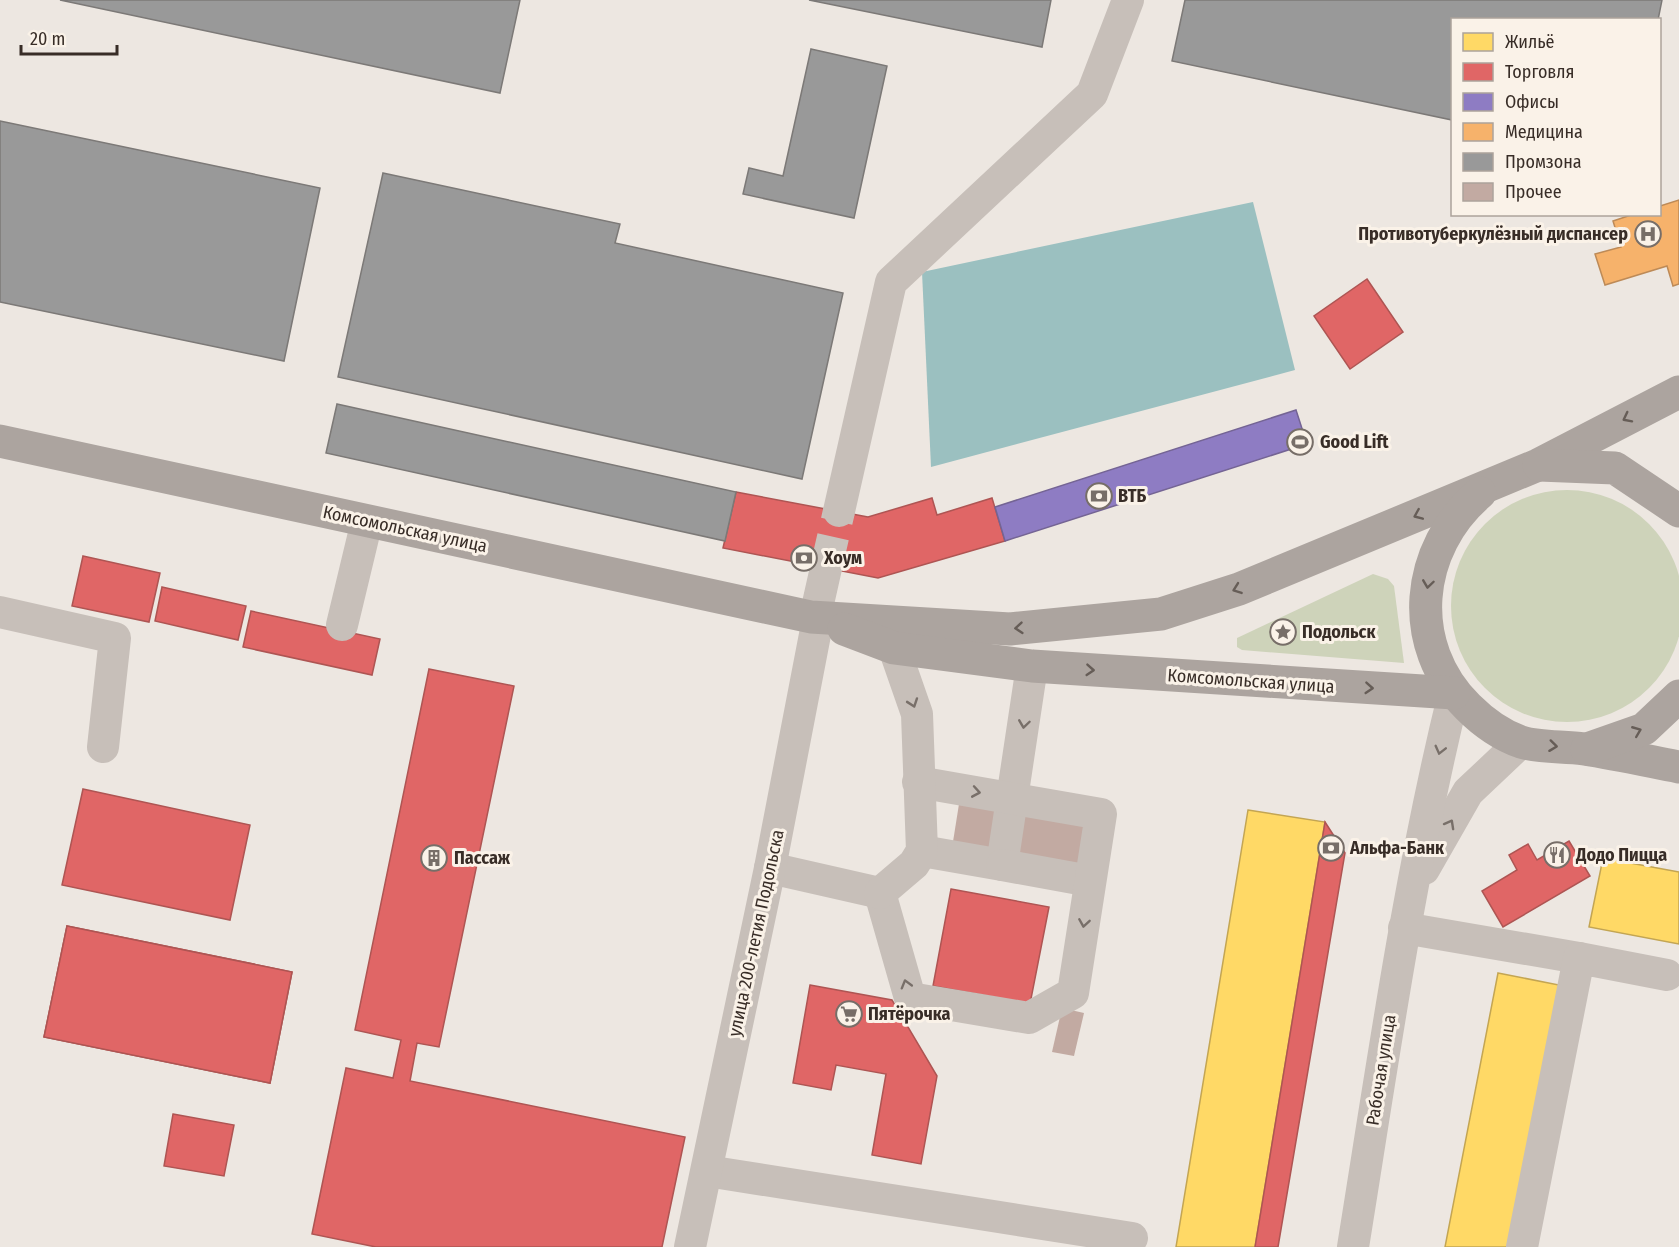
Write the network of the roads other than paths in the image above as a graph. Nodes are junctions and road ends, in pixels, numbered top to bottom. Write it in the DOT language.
graph roads {
  1 [pos="1128,0"];
  2 [pos="1679,392"];
  3 [pos="0,441"];
  4 [pos="1538,465"];
  5 [pos="1491,484"];
  6 [pos="1679,511"];
  7 [pos="839,512"];
  8 [pos="366,521"];
  9 [pos="826,568"];
  10 [pos="0,612"];
  11 [pos="815,618"];
  12 [pos="342,625"];
  13 [pos="894,648"];
  14 [pos="1032,666"];
  15 [pos="1454,693"];
  16 [pos="1679,696"];
  17 [pos="1521,742"];
  18 [pos="103,747"];
  19 [pos="1585,749"];
  20 [pos="1679,767"];
  21 [pos="918,782"];
  22 [pos="1012,799"];
  23 [pos="922,851"];
  24 [pos="1002,865"];
  25 [pos="770,868"];
  26 [pos="1090,882"];
  27 [pos="1410,893"];
  28 [pos="880,894"];
  29 [pos="1404,927"];
  30 [pos="1579,958"];
  31 [pos="1667,975"];
  32 [pos="707,1171"];
  33 [pos="1132,1238"];
  34 [pos="690,1247"];
  35 [pos="1353,1247"];
  36 [pos="1522,1247"];
  1 -- 7 [label="street"];
  2 -- 4 [label="main road, Комсомольская улица, one-way"];
  3 -- 8 [label="main road, Комсомольская улица"];
  4 -- 5 [label="main road, Комсомольская улица"];
  4 -- 6 [label="main road"];
  5 -- 11 [label="main road, Комсомольская улица, one-way"];
  5 -- 15 [label="main road, one-way"];
  8 -- 11 [label="main road, Комсомольская улица"];
  8 -- 12 [label="street"];
  9 -- 11 [label="street, улица 200-летия Подольска"];
  10 -- 18 [label="street"];
  11 -- 13 [label="main road, Комсомольская улица"];
  11 -- 25 [label="street, улица 200-летия Подольска"];
  13 -- 14 [label="main road, Комсомольская улица"];
  13 -- 21 [label="street, one-way"];
  14 -- 15 [label="main road, Комсомольская улица, one-way"];
  14 -- 22 [label="street, one-way"];
  15 -- 17 [label="main road"];
  15 -- 27 [label="street, Рабочая улица, one-way"];
  19 -- 16 [label="main road, one-way"];
  17 -- 19 [label="main road, one-way"];
  27 -- 17 [label="street, Рабочая улица, one-way"];
  19 -- 20 [label="main road"];
  21 -- 22 [label="street, one-way"];
  21 -- 23 [label="street"];
  22 -- 24 [label="street"];
  22 -- 26 [label="street"];
  23 -- 24 [label="street"];
  23 -- 28 [label="street"];
  24 -- 26 [label="street"];
  25 -- 28 [label="street"];
  25 -- 32 [label="street, улица 200-летия Подольска"];
  26 -- 28 [label="street, one-way"];
  27 -- 29 [label="street, Рабочая улица"];
  29 -- 30 [label="street"];
  29 -- 35 [label="street, Рабочая улица"];
  30 -- 31 [label="street"];
  30 -- 36 [label="street"];
  32 -- 33 [label="street"];
  32 -- 34 [label="street, улица 200-летия Подольска"];
}
